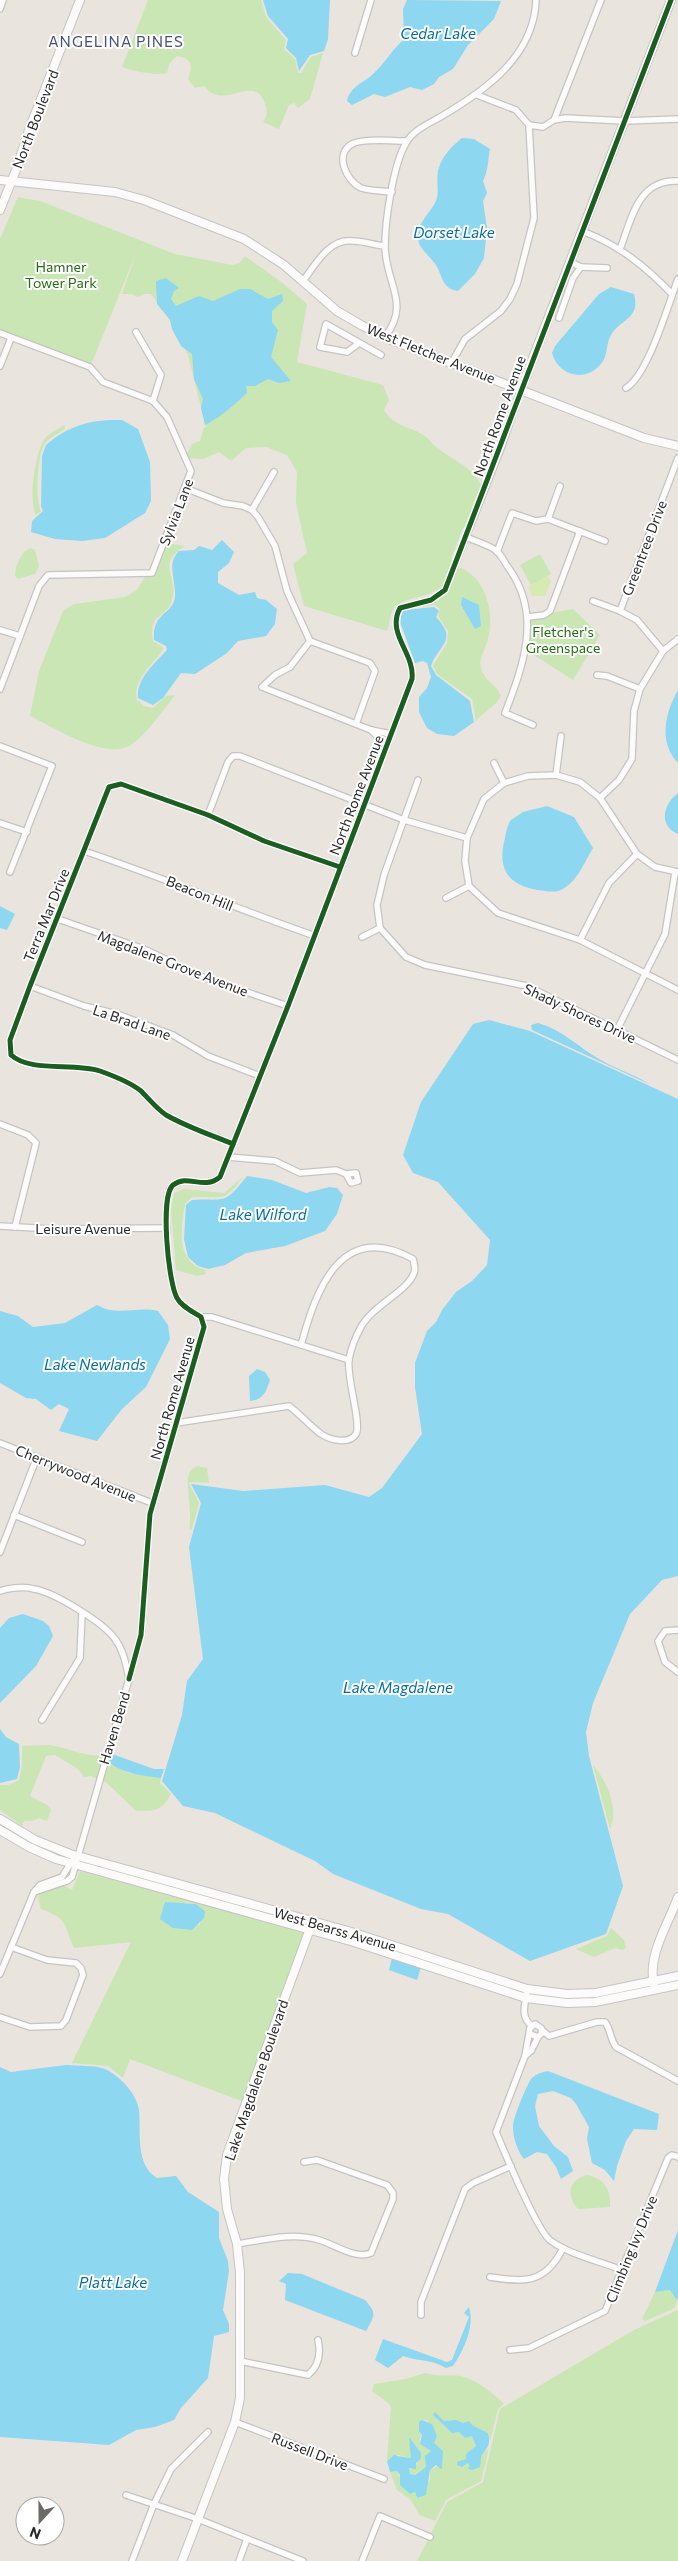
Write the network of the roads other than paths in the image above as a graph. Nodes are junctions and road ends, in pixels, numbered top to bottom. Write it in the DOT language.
graph roads {
  1 [pos="4,0"];
  2 [pos="80,0"];
  3 [pos="371,0"];
  4 [pos="536,0"];
  5 [pos="601,0"];
  6 [pos="671,0"];
  7 [pos="0,9"];
  8 [pos="354,53"];
  9 [pos="477,95"];
  10 [pos="678,119"];
  11 [pos="554,120"];
  12 [pos="625,121"];
  13 [pos="529,126"];
  14 [pos="406,141"];
  15 [pos="0,180"];
  16 [pos="11,182"];
  17 [pos="678,182"];
  18 [pos="392,192"];
  19 [pos="0,210"];
  20 [pos="582,231"];
  21 [pos="385,246"];
  22 [pos="620,248"];
  23 [pos="570,262"];
  24 [pos="581,267"];
  25 [pos="607,268"];
  26 [pos="678,279"];
  27 [pos="303,281"];
  28 [pos="672,294"];
  29 [pos="559,318"];
  30 [pos="136,332"];
  31 [pos="0,333"];
  32 [pos="385,337"];
  33 [pos="11,338"];
  34 [pos="358,344"];
  35 [pos="381,355"];
  36 [pos="452,362"];
  37 [pos="0,366"];
  38 [pos="626,388"];
  39 [pos="521,389"];
  40 [pos="153,401"];
  41 [pos="678,446"];
  42 [pos="678,458"];
  43 [pos="274,472"];
  44 [pos="560,486"];
  45 [pos="184,488"];
  46 [pos="252,510"];
  47 [pos="548,519"];
  48 [pos="580,531"];
  49 [pos="466,537"];
  50 [pos="605,541"];
  51 [pos="498,552"];
  52 [pos="593,601"];
  53 [pos="620,610"];
  54 [pos="528,617"];
  55 [pos="0,630"];
  56 [pos="20,636"];
  57 [pos="678,639"];
  58 [pos="310,641"];
  59 [pos="663,651"];
  60 [pos="597,675"];
  61 [pos="0,689"];
  62 [pos="640,689"];
  63 [pos="356,724"];
  64 [pos="534,726"];
  65 [pos="371,730"];
  66 [pos="391,734"];
  67 [pos="561,736"];
  68 [pos="388,741"];
  69 [pos="0,746"];
  70 [pos="494,763"];
  71 [pos="556,774"];
  72 [pos="418,780"];
  73 [pos="504,783"];
  74 [pos="600,798"];
  75 [pos="365,804"];
  76 [pos="208,815"];
  77 [pos="404,820"];
  78 [pos="0,823"];
  79 [pos="27,832"];
  80 [pos="467,838"];
  81 [pos="84,851"];
  82 [pos="637,854"];
  83 [pos="340,867"];
  84 [pos="10,872"];
  85 [pos="676,872"];
  86 [pos="469,886"];
  87 [pos="446,898"];
  88 [pos="58,919"];
  89 [pos="380,928"];
  90 [pos="315,936"];
  91 [pos="362,937"];
  92 [pos="580,940"];
  93 [pos="646,974"];
  94 [pos="30,986"];
  95 [pos="678,990"];
  96 [pos="288,1006"];
  97 [pos="617,1030"];
  98 [pos="678,1060"];
  99 [pos="260,1076"];
  100 [pos="0,1124"];
  101 [pos="233,1144"];
  102 [pos="228,1157"];
  103 [pos="346,1174"];
  104 [pos="0,1226"];
  105 [pos="15,1227"];
  106 [pos="167,1228"];
  107 [pos="201,1317"];
  108 [pos="301,1345"];
  109 [pos="349,1360"];
  110 [pos="176,1423"];
  111 [pos="0,1443"];
  112 [pos="37,1457"];
  113 [pos="152,1503"];
  114 [pos="14,1515"];
  115 [pos="82,1542"];
  116 [pos="0,1552"];
  117 [pos="0,1591"];
  118 [pos="82,1614"];
  119 [pos="678,1630"];
  120 [pos="136,1654"];
  121 [pos="124,1656"];
  122 [pos="678,1672"];
  123 [pos="128,1679"];
  124 [pos="42,1720"];
  125 [pos="0,1819"];
  126 [pos="0,1830"];
  127 [pos="77,1856"];
  128 [pos="73,1864"];
  129 [pos="50,1884"];
  130 [pos="678,1897"];
  131 [pos="311,1925"];
  132 [pos="11,1947"];
  133 [pos="0,1974"];
  134 [pos="678,1976"];
  135 [pos="653,1981"];
  136 [pos="678,1986"];
  137 [pos="527,1989"];
  138 [pos="655,1989"];
  139 [pos="526,1998"];
  140 [pos="0,2017"];
  141 [pos="532,2026"];
  142 [pos="542,2030"];
  143 [pos="530,2034"];
  144 [pos="538,2037"];
  145 [pos="525,2056"];
  146 [pos="678,2081"];
  147 [pos="678,2157"];
  148 [pos="304,2162"];
  149 [pos="511,2166"];
  150 [pos="237,2244"];
  151 [pos="563,2248"];
  152 [pos="622,2270"];
  153 [pos="490,2277"];
  154 [pos="421,2315"];
  155 [pos="318,2340"];
  156 [pos="510,2350"];
  157 [pos="240,2361"];
  158 [pos="235,2422"];
  159 [pos="208,2432"];
  160 [pos="384,2479"];
  161 [pos="126,2495"];
  162 [pos="154,2504"];
  163 [pos="198,2520"];
  164 [pos="430,2537"];
  165 [pos="247,2539"];
  166 [pos="132,2561"];
  167 [pos="182,2561"];
  168 [pos="238,2561"];
  169 [pos="303,2561"];
  170 [pos="362,2561"];
  1 -- 7 [label="street"];
  2 -- 16 [label="main road, North Boulevard"];
  3 -- 8 [label="street"];
  4 -- 9 [label="street"];
  5 -- 11 [label="street"];
  6 -- 12 [label="main road, North Rome Avenue"];
  9 -- 13 [label="street"];
  9 -- 14 [label="street"];
  10 -- 12 [label="street"];
  11 -- 12 [label="street"];
  11 -- 13 [label="street"];
  12 -- 20 [label="main road, North Rome Avenue"];
  13 -- 36 [label="street"];
  14 -- 18 [label="street"];
  14 -- 18 [label="street"];
  15 -- 16 [label="main road, West Fletcher Avenue"];
  16 -- 19 [label="main road, North Boulevard"];
  16 -- 27 [label="main road, West Fletcher Avenue"];
  17 -- 22 [label="street"];
  18 -- 21 [label="street"];
  20 -- 22 [label="street"];
  20 -- 23 [label="main road, North Rome Avenue"];
  21 -- 27 [label="street"];
  21 -- 32 [label="street"];
  22 -- 28 [label="street"];
  23 -- 24 [label="street"];
  23 -- 39 [label="main road, North Rome Avenue"];
  24 -- 25 [label="street"];
  24 -- 29 [label="street"];
  26 -- 28 [label="street"];
  27 -- 32 [label="main road, West Fletcher Avenue"];
  28 -- 38 [label="street"];
  30 -- 40 [label="street"];
  31 -- 33 [label="street"];
  32 -- 36 [label="main road, West Fletcher Avenue"];
  33 -- 37 [label="street"];
  33 -- 40 [label="street"];
  34 -- 34 [label="street"];
  34 -- 35 [label="street"];
  36 -- 39 [label="main road, West Fletcher Avenue"];
  39 -- 41 [label="main road, West Fletcher Avenue"];
  39 -- 49 [label="street, North Rome Avenue"];
  40 -- 45 [label="street, Sylvia Lane"];
  42 -- 53 [label="street, Greentree Drive"];
  43 -- 46 [label="street"];
  44 -- 47 [label="street"];
  45 -- 46 [label="street"];
  45 -- 56 [label="street, Sylvia Lane"];
  46 -- 58 [label="street"];
  47 -- 48 [label="street"];
  47 -- 51 [label="street"];
  48 -- 50 [label="street"];
  48 -- 54 [label="street"];
  49 -- 51 [label="street"];
  49 -- 66 [label="street, North Rome Avenue"];
  51 -- 54 [label="street"];
  52 -- 53 [label="street"];
  53 -- 59 [label="street"];
  54 -- 64 [label="street"];
  55 -- 56 [label="street"];
  56 -- 61 [label="street, Sylvia Lane"];
  57 -- 59 [label="street"];
  58 -- 63 [label="street"];
  58 -- 63 [label="street"];
  59 -- 62 [label="street"];
  60 -- 62 [label="street"];
  62 -- 74 [label="street"];
  63 -- 65 [label="street"];
  65 -- 66 [label="street"];
  65 -- 68 [label="street"];
  66 -- 68 [label="street, North Rome Avenue"];
  67 -- 71 [label="street"];
  68 -- 75 [label="street, North Rome Avenue"];
  69 -- 79 [label="street"];
  70 -- 73 [label="street"];
  71 -- 73 [label="street"];
  71 -- 74 [label="street"];
  72 -- 77 [label="street"];
  73 -- 80 [label="street"];
  74 -- 82 [label="street"];
  75 -- 76 [label="street"];
  75 -- 77 [label="street"];
  75 -- 83 [label="street, North Rome Avenue"];
  76 -- 81 [label="street, Terra Mar Drive"];
  76 -- 83 [label="street, Terra Mar Drive"];
  77 -- 80 [label="street"];
  77 -- 89 [label="street"];
  78 -- 79 [label="street"];
  79 -- 84 [label="street"];
  80 -- 86 [label="street"];
  81 -- 88 [label="street, Terra Mar Drive"];
  81 -- 90 [label="street, Beacon Hill"];
  82 -- 85 [label="street"];
  82 -- 92 [label="street"];
  83 -- 90 [label="street, North Rome Avenue"];
  85 -- 93 [label="street"];
  86 -- 87 [label="street"];
  86 -- 92 [label="street"];
  88 -- 94 [label="street, Terra Mar Drive"];
  88 -- 96 [label="street, Magdalene Grove Avenue"];
  89 -- 91 [label="street"];
  89 -- 97 [label="street, Shady Shores Drive"];
  90 -- 96 [label="street, North Rome Avenue"];
  92 -- 93 [label="street"];
  93 -- 95 [label="street"];
  93 -- 97 [label="street"];
  94 -- 99 [label="street, La Brad Lane"];
  94 -- 101 [label="street, Terra Mar Drive"];
  96 -- 99 [label="street, North Rome Avenue"];
  97 -- 98 [label="street, Shady Shores Drive"];
  99 -- 101 [label="street, North Rome Avenue"];
  100 -- 105 [label="street"];
  101 -- 102 [label="street, North Rome Avenue"];
  102 -- 103 [label="street"];
  102 -- 106 [label="street, North Rome Avenue"];
  104 -- 105 [label="street, Leisure Avenue"];
  105 -- 106 [label="street, Leisure Avenue"];
  106 -- 107 [label="street, North Rome Avenue"];
  107 -- 108 [label="street"];
  107 -- 110 [label="street, North Rome Avenue"];
  108 -- 109 [label="street"];
  108 -- 109 [label="street"];
  109 -- 110 [label="street"];
  110 -- 113 [label="street, North Rome Avenue"];
  111 -- 112 [label="street, Cherrywood Avenue"];
  112 -- 113 [label="street, Cherrywood Avenue"];
  112 -- 114 [label="street"];
  113 -- 120 [label="street, North Rome Avenue"];
  114 -- 115 [label="street"];
  114 -- 116 [label="street"];
  117 -- 118 [label="street, Haven Bend"];
  118 -- 121 [label="street, Haven Bend"];
  118 -- 124 [label="street"];
  119 -- 122 [label="street"];
  120 -- 121 [label="street"];
  120 -- 123 [label="street, North Rome Avenue"];
  121 -- 123 [label="street, Haven Bend"];
  123 -- 127 [label="street, Haven Bend"];
  125 -- 127 [label="main road, West Bearss Avenue"];
  126 -- 128 [label="main road, West Bearss Avenue"];
  127 -- 128 [label="street"];
  127 -- 131 [label="main road, West Bearss Avenue"];
  128 -- 129 [label="street"];
  128 -- 129 [label="street"];
  128 -- 131 [label="main road, West Bearss Avenue"];
  129 -- 132 [label="street"];
  130 -- 135 [label="main road"];
  131 -- 137 [label="main road, West Bearss Avenue"];
  131 -- 139 [label="main road, West Bearss Avenue"];
  131 -- 150 [label="main road, Lake Magdalene Boulevard"];
  132 -- 133 [label="street"];
  132 -- 140 [label="street"];
  134 -- 135 [label="main road, West Bearss Avenue"];
  135 -- 137 [label="main road, West Bearss Avenue"];
  135 -- 138 [label="main road"];
  136 -- 138 [label="main road, West Bearss Avenue"];
  137 -- 139 [label="street"];
  138 -- 139 [label="main road, West Bearss Avenue"];
  139 -- 141 [label="street"];
  141 -- 142 [label="street"];
  141 -- 143 [label="street"];
  142 -- 144 [label="street"];
  142 -- 146 [label="street"];
  143 -- 144 [label="street"];
  143 -- 145 [label="street"];
  144 -- 145 [label="street"];
  145 -- 149 [label="street"];
  147 -- 152 [label="street, Climbing Ivy Drive"];
  148 -- 150 [label="street"];
  149 -- 151 [label="street"];
  149 -- 154 [label="street"];
  150 -- 157 [label="main road, Lake Magdalene Boulevard"];
  151 -- 152 [label="street"];
  151 -- 153 [label="street"];
  152 -- 156 [label="street, Climbing Ivy Drive"];
  155 -- 157 [label="street"];
  157 -- 158 [label="main road, Lake Magdalene Boulevard"];
  158 -- 160 [label="street, Russell Drive"];
  158 -- 163 [label="main road, Lake Magdalene Boulevard"];
  159 -- 162 [label="street"];
  161 -- 162 [label="street"];
  162 -- 163 [label="street"];
  162 -- 166 [label="street"];
  163 -- 165 [label="street"];
  163 -- 167 [label="main road, Lake Magdalene Boulevard"];
  164 -- 170 [label="street"];
  165 -- 168 [label="street"];
  165 -- 169 [label="street"];
}
